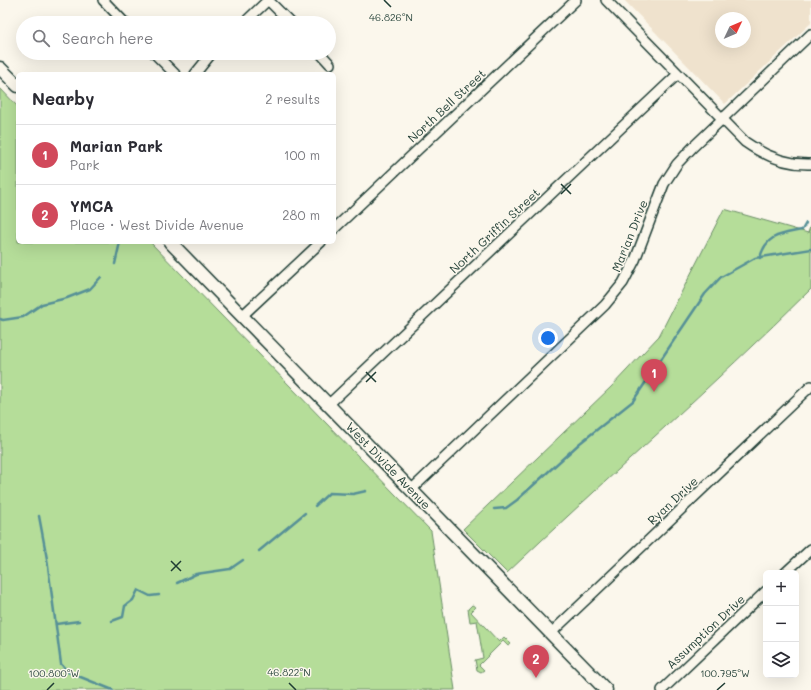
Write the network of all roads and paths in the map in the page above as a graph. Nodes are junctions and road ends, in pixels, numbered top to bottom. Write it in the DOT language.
graph roads {
  1 [pos="103,0"];
  2 [pos="268,0"];
  3 [pos="576,0"];
  4 [pos="606,0"];
  5 [pos="118,16"];
  6 [pos="251,16"];
  7 [pos="283,16"];
  8 [pos="811,34"];
  9 [pos="161,60"];
  10 [pos="206,60"];
  11 [pos="326,60"];
  12 [pos="330,64"];
  13 [pos="0,68"];
  14 [pos="173,72"];
  15 [pos="197,72"];
  16 [pos="678,74"];
  17 [pos="16,84"];
  18 [pos="721,119"];
  19 [pos="811,164"];
  20 [pos="336,227"];
  21 [pos="172,244"];
  22 [pos="318,244"];
  23 [pos="242,316"];
  24 [pos="811,386"];
  25 [pos="328,405"];
  26 [pos="411,490"];
  27 [pos="811,549"];
  28 [pos="789,570"];
  29 [pos="763,594"];
  30 [pos="551,633"];
  31 [pos="606,690"];
  32 [pos="662,690"];
  1 -- 5 [label="street"];
  2 -- 6 [label="street"];
  2 -- 7 [label="street"];
  3 -- 20 [label="street, North Bell Street"];
  4 -- 16 [label="street"];
  8 -- 18 [label="street, Marian Drive"];
  9 -- 14 [label="street"];
  10 -- 15 [label="street"];
  11 -- 12 [label="street"];
  13 -- 17 [label="street"];
  16 -- 18 [label="street"];
  16 -- 25 [label="street, North Griffin Street"];
  18 -- 19 [label="street"];
  18 -- 26 [label="street, Marian Drive"];
  21 -- 23 [label="street, West Divide Avenue"];
  22 -- 23 [label="street"];
  23 -- 25 [label="street, West Divide Avenue"];
  24 -- 30 [label="street, Ryan Drive"];
  25 -- 26 [label="street, West Divide Avenue"];
  26 -- 30 [label="street, West Divide Avenue"];
  27 -- 28 [label="street"];
  29 -- 32 [label="street, Assumption Drive"];
  30 -- 31 [label="street, West Divide Avenue"];
}
